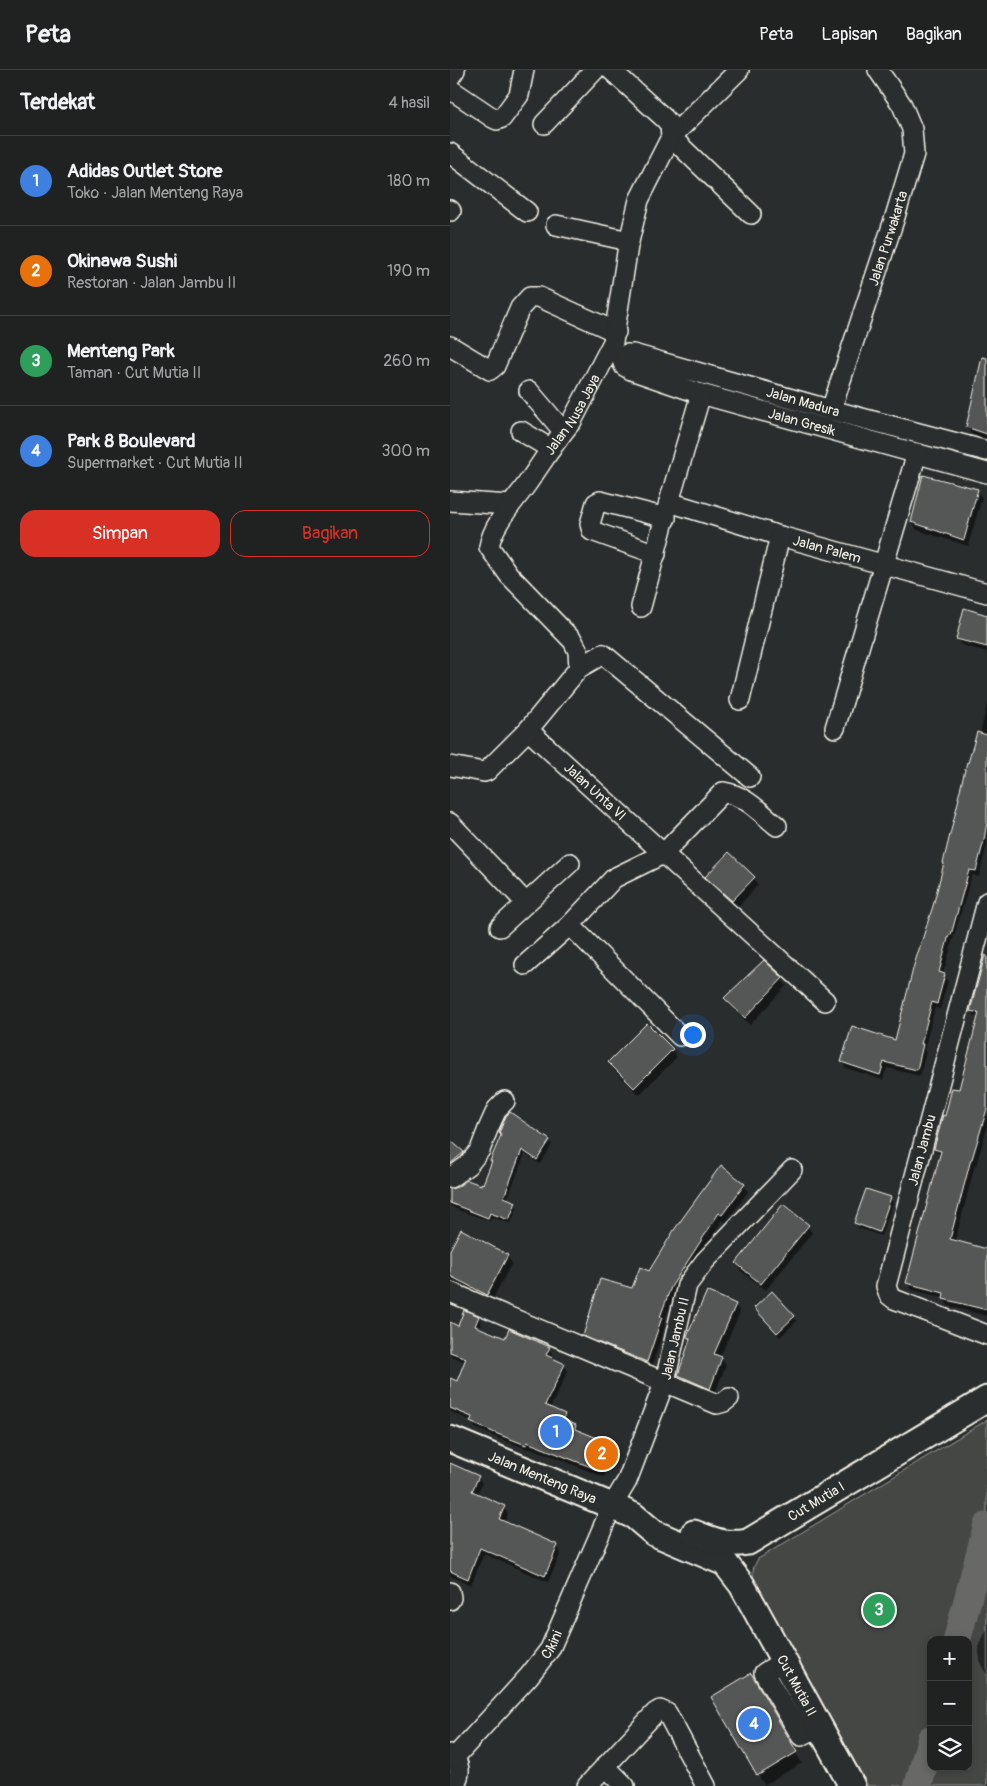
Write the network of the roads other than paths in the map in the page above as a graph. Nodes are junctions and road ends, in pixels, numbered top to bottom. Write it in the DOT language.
graph roads {
  1 [pos="455,70"];
  2 [pos="524,70"];
  3 [pos="594,70"];
  4 [pos="611,70"];
  5 [pos="739,70"];
  6 [pos="878,70"];
  7 [pos="450,77"];
  8 [pos="450,89"];
  9 [pos="544,124"];
  10 [pos="671,137"];
  11 [pos="450,153"];
  12 [pos="527,212"];
  13 [pos="751,214"];
  14 [pos="556,225"];
  15 [pos="629,241"];
  16 [pos="616,332"];
  17 [pos="450,346"];
  18 [pos="622,360"];
  19 [pos="529,391"];
  20 [pos="701,394"];
  21 [pos="831,410"];
  22 [pos="521,431"];
  23 [pos="563,431"];
  24 [pos="551,449"];
  25 [pos="987,451"];
  26 [pos="917,453"];
  27 [pos="987,473"];
  28 [pos="450,501"];
  29 [pos="510,505"];
  30 [pos="668,510"];
  31 [pos="780,536"];
  32 [pos="656,554"];
  33 [pos="884,564"];
  34 [pos="987,593"];
  35 [pos="641,607"];
  36 [pos="579,668"];
  37 [pos="740,700"];
  38 [pos="835,728"];
  39 [pos="528,730"];
  40 [pos="450,766"];
  41 [pos="750,777"];
  42 [pos="450,823"];
  43 [pos="777,826"];
  44 [pos="663,854"];
  45 [pos="570,863"];
  46 [pos="987,902"];
  47 [pos="526,903"];
  48 [pos="570,925"];
  49 [pos="500,927"];
  50 [pos="980,960"];
  51 [pos="525,964"];
  52 [pos="825,1001"];
  53 [pos="680,1036"];
  54 [pos="505,1101"];
  55 [pos="792,1170"];
  56 [pos="450,1178"];
  57 [pos="450,1292"];
  58 [pos="987,1335"];
  59 [pos="665,1382"];
  60 [pos="729,1398"];
  61 [pos="987,1399"];
  62 [pos="450,1439"];
  63 [pos="612,1506"];
  64 [pos="634,1516"];
  65 [pos="748,1542"];
  66 [pos="742,1585"];
  67 [pos="450,1592"];
  68 [pos="450,1600"];
  69 [pos="452,1756"];
  70 [pos="605,1766"];
  71 [pos="453,1786"];
  72 [pos="587,1786"];
  73 [pos="625,1786"];
  74 [pos="706,1786"];
  75 [pos="852,1786"];
  1 -- 7 [label="street"];
  2 -- 8 [label="street"];
  3 -- 9 [label="street"];
  4 -- 10 [label="street"];
  5 -- 10 [label="street"];
  6 -- 21 [label="street, Jalan Purwakarta"];
  10 -- 13 [label="street"];
  10 -- 15 [label="street, Jalan Nusa Jaya"];
  11 -- 12 [label="street"];
  14 -- 15 [label="street"];
  15 -- 16 [label="street, Jalan Nusa Jaya"];
  16 -- 17 [label="street"];
  16 -- 23 [label="street, Jalan Nusa Jaya"];
  18 -- 20 [label="street, Jalan Gresik"];
  18 -- 21 [label="street, Jalan Madura"];
  19 -- 23 [label="street"];
  20 -- 26 [label="street, Jalan Gresik"];
  20 -- 30 [label="street"];
  21 -- 25 [label="street, Jalan Madura"];
  22 -- 24 [label="street"];
  23 -- 24 [label="street, Jalan Nusa Jaya"];
  24 -- 29 [label="street, Jalan Nusa Jaya"];
  26 -- 27 [label="street, Jalan Gresik"];
  26 -- 33 [label="street"];
  28 -- 29 [label="street"];
  29 -- 36 [label="street, Jalan Nusa Jaya"];
  30 -- 31 [label="street, Jalan Palem"];
  30 -- 32 [label="street"];
  30 -- 32 [label="street, Jalan Palem"];
  31 -- 33 [label="street, Jalan Palem"];
  31 -- 37 [label="street"];
  32 -- 35 [label="street"];
  33 -- 34 [label="street, Jalan Palem"];
  33 -- 38 [label="street"];
  36 -- 39 [label="street"];
  36 -- 41 [label="street"];
  39 -- 40 [label="street"];
  39 -- 44 [label="street, Jalan Unta VI"];
  42 -- 47 [label="street"];
  43 -- 44 [label="street"];
  44 -- 48 [label="street"];
  44 -- 52 [label="street, Jalan Unta VI"];
  45 -- 47 [label="street"];
  46 -- 50 [label="street, Jalan Jambu"];
  47 -- 49 [label="street"];
  48 -- 51 [label="street"];
  48 -- 53 [label="street"];
  50 -- 58 [label="street, Jalan Jambu"];
  54 -- 56 [label="street"];
  55 -- 59 [label="street, Jalan Jambu II"];
  57 -- 59 [label="street"];
  59 -- 60 [label="street"];
  59 -- 63 [label="street, Jalan Jambu II"];
  61 -- 65 [label="main road, Cut Mutia I"];
  62 -- 63 [label="main road, Jalan Menteng Raya"];
  63 -- 64 [label="main road, Jalan Menteng Raya"];
  63 -- 69 [label="street, Cikini"];
  64 -- 65 [label="main road, Cut Mutia I"];
  64 -- 66 [label="main road, Cut Mutia II"];
  65 -- 66 [label="main road, Cut Mutia II"];
  66 -- 75 [label="main road, Cut Mutia II"];
  67 -- 68 [label="street"];
  69 -- 71 [label="street"];
  70 -- 72 [label="street"];
  70 -- 73 [label="street"];
  70 -- 74 [label="street"];
}
